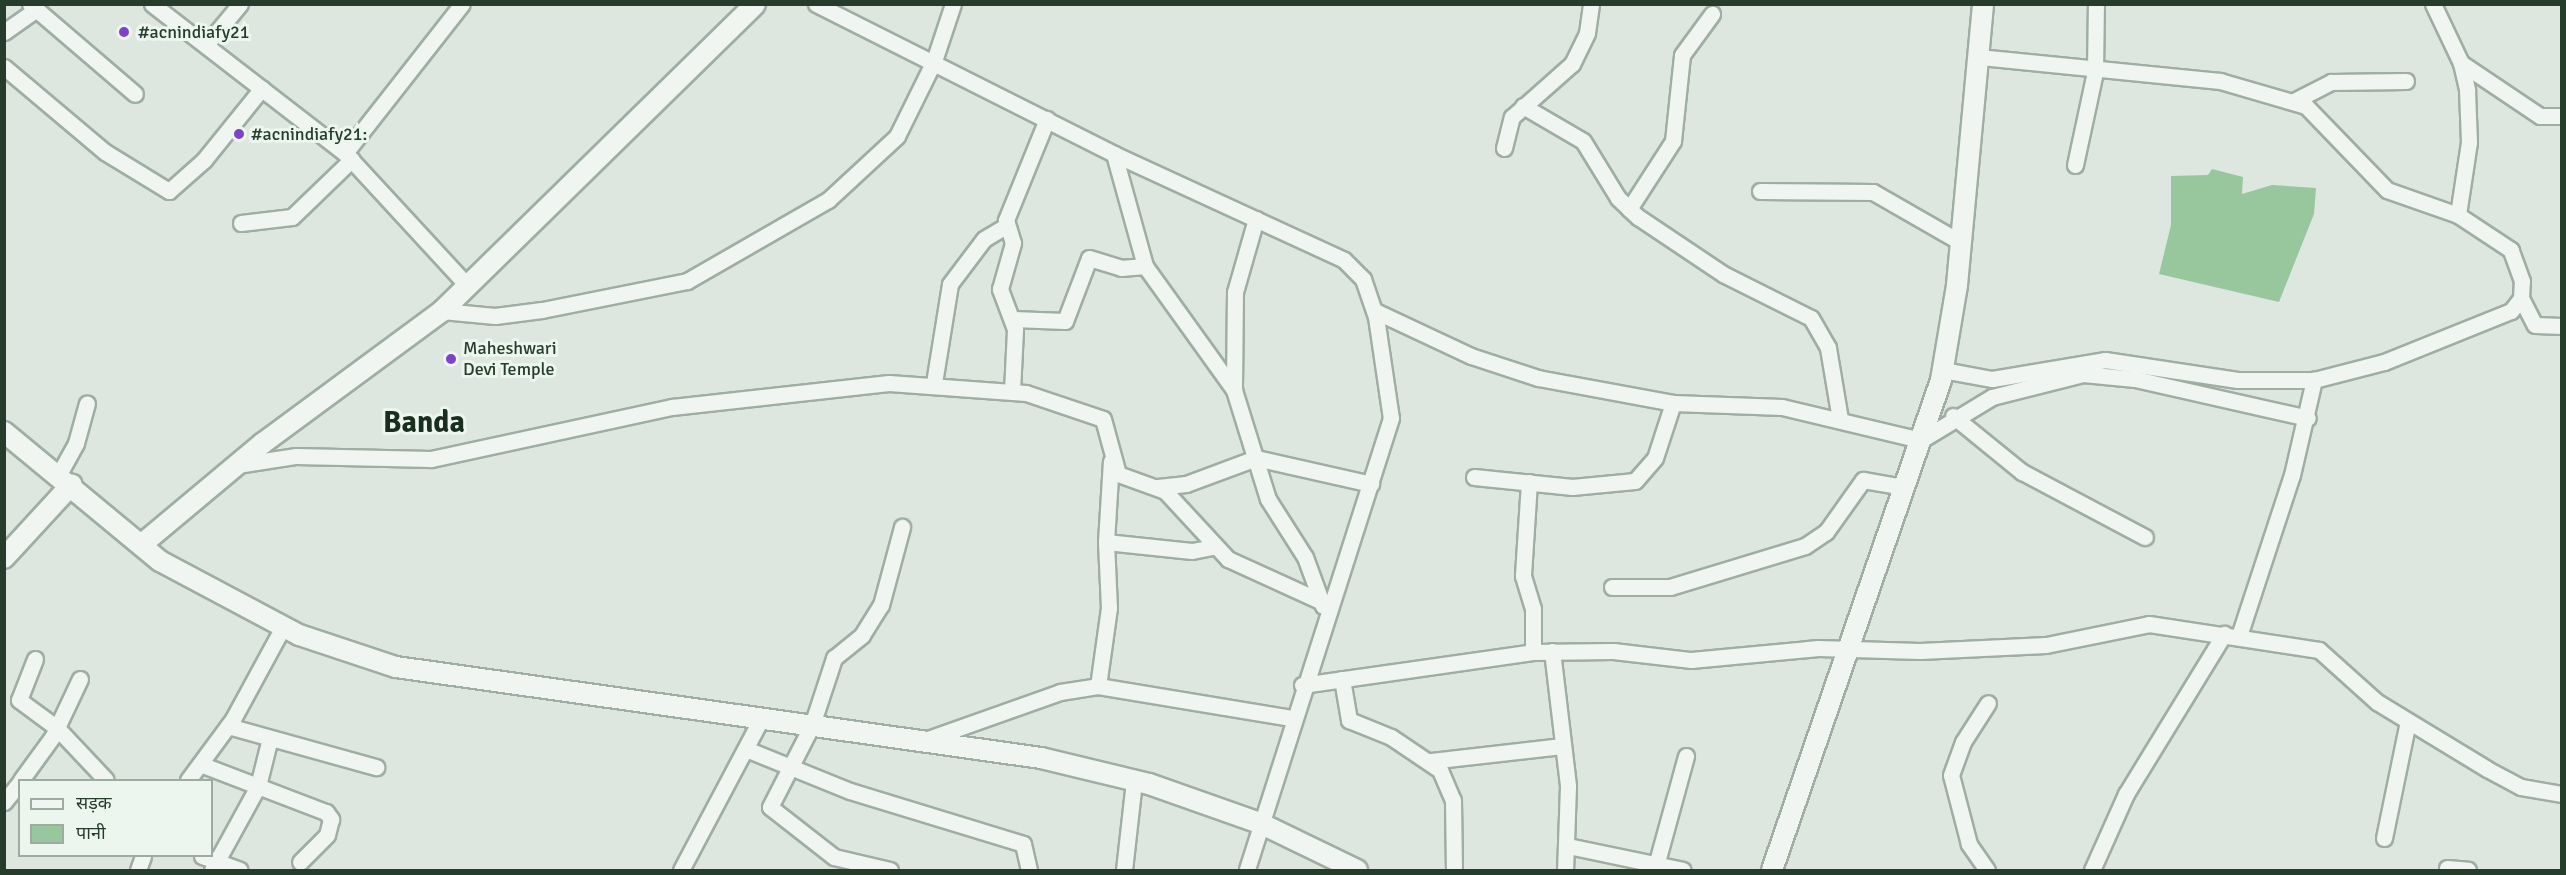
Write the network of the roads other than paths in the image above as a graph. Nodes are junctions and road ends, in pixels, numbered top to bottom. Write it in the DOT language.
graph roads {
  1 [pos="152,4"];
  2 [pos="240,4"];
  3 [pos="462,4"];
  4 [pos="755,4"];
  5 [pos="816,4"];
  6 [pos="953,4"];
  7 [pos="1591,4"];
  8 [pos="1983,4"];
  9 [pos="2096,4"];
  10 [pos="32,7"];
  11 [pos="2440,9"];
  12 [pos="1712,14"];
  13 [pos="4,32"];
  14 [pos="206,45"];
  15 [pos="1978,57"];
  16 [pos="934,61"];
  17 [pos="2461,63"];
  18 [pos="4,67"];
  19 [pos="2095,72"];
  20 [pos="2406,81"];
  21 [pos="262,88"];
  22 [pos="135,94"];
  23 [pos="2294,101"];
  24 [pos="1523,106"];
  25 [pos="2562,116"];
  26 [pos="1047,119"];
  27 [pos="1504,148"];
  28 [pos="1114,154"];
  29 [pos="349,156"];
  30 [pos="2075,165"];
  31 [pos="1760,191"];
  32 [pos="1629,209"];
  33 [pos="2458,215"];
  34 [pos="1256,219"];
  35 [pos="241,223"];
  36 [pos="1007,225"];
  37 [pos="1960,242"];
  38 [pos="1145,266"];
  39 [pos="466,284"];
  40 [pos="2521,298"];
  41 [pos="442,311"];
  42 [pos="1375,311"];
  43 [pos="1013,319"];
  44 [pos="2562,326"];
  45 [pos="1943,370"];
  46 [pos="2314,382"];
  47 [pos="934,383"];
  48 [pos="1234,390"];
  49 [pos="1012,391"];
  50 [pos="87,403"];
  51 [pos="1673,403"];
  52 [pos="2309,413"];
  53 [pos="1953,416"];
  54 [pos="1840,419"];
  55 [pos="4,432"];
  56 [pos="1921,440"];
  57 [pos="1111,458"];
  58 [pos="1256,458"];
  59 [pos="237,465"];
  60 [pos="1473,477"];
  61 [pos="65,479"];
  62 [pos="1529,482"];
  63 [pos="1371,484"];
  64 [pos="1904,486"];
  65 [pos="1158,487"];
  66 [pos="902,527"];
  67 [pos="2145,537"];
  68 [pos="1106,542"];
  69 [pos="141,545"];
  70 [pos="1213,547"];
  71 [pos="5,555"];
  72 [pos="1612,587"];
  73 [pos="1323,606"];
  74 [pos="283,627"];
  75 [pos="2232,635"];
  76 [pos="1851,650"];
  77 [pos="1552,651"];
  78 [pos="1533,652"];
  79 [pos="35,659"];
  80 [pos="80,679"];
  81 [pos="1342,679"];
  82 [pos="1302,685"];
  83 [pos="1098,686"];
  84 [pos="1988,703"];
  85 [pos="1291,718"];
  86 [pos="762,719"];
  87 [pos="2413,724"];
  88 [pos="812,725"];
  89 [pos="228,726"];
  90 [pos="57,728"];
  91 [pos="270,738"];
  92 [pos="921,741"];
  93 [pos="1561,746"];
  94 [pos="746,748"];
  95 [pos="1686,756"];
  96 [pos="1430,761"];
  97 [pos="200,764"];
  98 [pos="787,766"];
  99 [pos="376,767"];
  100 [pos="21,779"];
  101 [pos="105,779"];
  102 [pos="189,779"];
  103 [pos="1134,781"];
  104 [pos="18,784"];
  105 [pos="258,786"];
  106 [pos="2562,794"];
  107 [pos="4,802"];
  108 [pos="1260,824"];
  109 [pos="2384,838"];
  110 [pos="1568,846"];
  111 [pos="1657,861"];
  112 [pos="210,862"];
  113 [pos="300,862"];
  114 [pos="833,864"];
  115 [pos="2447,868"];
  116 [pos="240,870"];
  117 [pos="681,870"];
  118 [pos="890,870"];
  119 [pos="1029,870"];
  120 [pos="1124,870"];
  121 [pos="1247,870"];
  122 [pos="1357,870"];
  123 [pos="1454,870"];
  124 [pos="1565,870"];
  125 [pos="1683,870"];
  126 [pos="1772,870"];
  127 [pos="1986,870"];
  128 [pos="2092,870"];
  129 [pos="2468,870"];
  1 -- 14 [label="street"];
  2 -- 14 [label="street"];
  3 -- 29 [label="street"];
  4 -- 39 [label="street"];
  5 -- 16 [label="street"];
  6 -- 16 [label="street"];
  7 -- 24 [label="street"];
  8 -- 15 [label="street"];
  9 -- 19 [label="street"];
  10 -- 13 [label="street"];
  10 -- 22 [label="street"];
  11 -- 17 [label="street"];
  12 -- 32 [label="street"];
  14 -- 21 [label="street"];
  15 -- 19 [label="street"];
  15 -- 37 [label="street"];
  16 -- 26 [label="street"];
  16 -- 41 [label="street"];
  17 -- 25 [label="street"];
  17 -- 33 [label="street"];
  18 -- 21 [label="street"];
  19 -- 23 [label="street"];
  19 -- 30 [label="street"];
  20 -- 23 [label="street"];
  21 -- 29 [label="street"];
  23 -- 33 [label="street"];
  24 -- 27 [label="street"];
  24 -- 32 [label="street"];
  26 -- 28 [label="street"];
  26 -- 36 [label="street"];
  28 -- 34 [label="street"];
  28 -- 38 [label="street"];
  29 -- 35 [label="street"];
  29 -- 39 [label="street"];
  31 -- 37 [label="street"];
  32 -- 54 [label="street"];
  33 -- 40 [label="street"];
  34 -- 42 [label="street"];
  34 -- 48 [label="street"];
  36 -- 43 [label="street"];
  36 -- 47 [label="street"];
  37 -- 45 [label="street"];
  38 -- 43 [label="street"];
  38 -- 48 [label="street"];
  39 -- 41 [label="street"];
  40 -- 44 [label="street"];
  40 -- 46 [label="street"];
  41 -- 59 [label="street"];
  42 -- 51 [label="street"];
  42 -- 63 [label="street"];
  43 -- 49 [label="street"];
  45 -- 46 [label="street"];
  45 -- 56 [label="street"];
  46 -- 52 [label="street"];
  47 -- 49 [label="street"];
  47 -- 59 [label="street"];
  48 -- 58 [label="street"];
  49 -- 57 [label="street"];
  50 -- 61 [label="street"];
  51 -- 54 [label="street"];
  51 -- 62 [label="street"];
  52 -- 53 [label="street"];
  52 -- 75 [label="street"];
  53 -- 56 [label="street"];
  53 -- 67 [label="street"];
  54 -- 56 [label="street"];
  55 -- 61 [label="street"];
  56 -- 64 [label="street"];
  57 -- 65 [label="street"];
  57 -- 68 [label="street"];
  58 -- 63 [label="street"];
  58 -- 65 [label="street"];
  58 -- 73 [label="street"];
  59 -- 69 [label="street"];
  60 -- 62 [label="street"];
  61 -- 69 [label="street"];
  61 -- 71 [label="street"];
  62 -- 78 [label="street"];
  63 -- 73 [label="street"];
  64 -- 72 [label="street"];
  64 -- 76 [label="street"];
  65 -- 70 [label="street"];
  66 -- 88 [label="street"];
  68 -- 70 [label="street"];
  68 -- 83 [label="street"];
  69 -- 74 [label="street"];
  70 -- 73 [label="street"];
  73 -- 82 [label="street"];
  74 -- 86 [label="street"];
  74 -- 89 [label="street"];
  75 -- 76 [label="street"];
  75 -- 87 [label="street"];
  75 -- 128 [label="street"];
  76 -- 77 [label="street"];
  76 -- 126 [label="street"];
  77 -- 78 [label="street"];
  77 -- 93 [label="street"];
  78 -- 81 [label="street"];
  79 -- 90 [label="street"];
  80 -- 90 [label="street"];
  81 -- 82 [label="street"];
  81 -- 96 [label="street"];
  82 -- 85 [label="street"];
  83 -- 85 [label="street"];
  83 -- 92 [label="street"];
  84 -- 127 [label="street"];
  85 -- 108 [label="street"];
  86 -- 88 [label="street"];
  86 -- 94 [label="street"];
  87 -- 106 [label="street"];
  87 -- 109 [label="street"];
  88 -- 92 [label="street"];
  88 -- 98 [label="street"];
  89 -- 91 [label="street"];
  89 -- 97 [label="street"];
  90 -- 100 [label="street"];
  90 -- 101 [label="street"];
  91 -- 99 [label="street"];
  91 -- 105 [label="street"];
  92 -- 103 [label="street"];
  93 -- 96 [label="street"];
  93 -- 110 [label="street"];
  94 -- 98 [label="street"];
  94 -- 117 [label="street"];
  95 -- 111 [label="street"];
  96 -- 123 [label="street"];
  97 -- 102 [label="street"];
  97 -- 105 [label="street"];
  98 -- 114 [label="street"];
  98 -- 119 [label="street"];
  103 -- 108 [label="street"];
  103 -- 120 [label="street"];
  104 -- 107 [label="street"];
  105 -- 112 [label="street"];
  105 -- 113 [label="street"];
  108 -- 121 [label="street"];
  108 -- 122 [label="street"];
  110 -- 111 [label="street"];
  110 -- 124 [label="street"];
  111 -- 125 [label="street"];
  112 -- 116 [label="street"];
  114 -- 118 [label="street"];
  115 -- 129 [label="street"];
}
